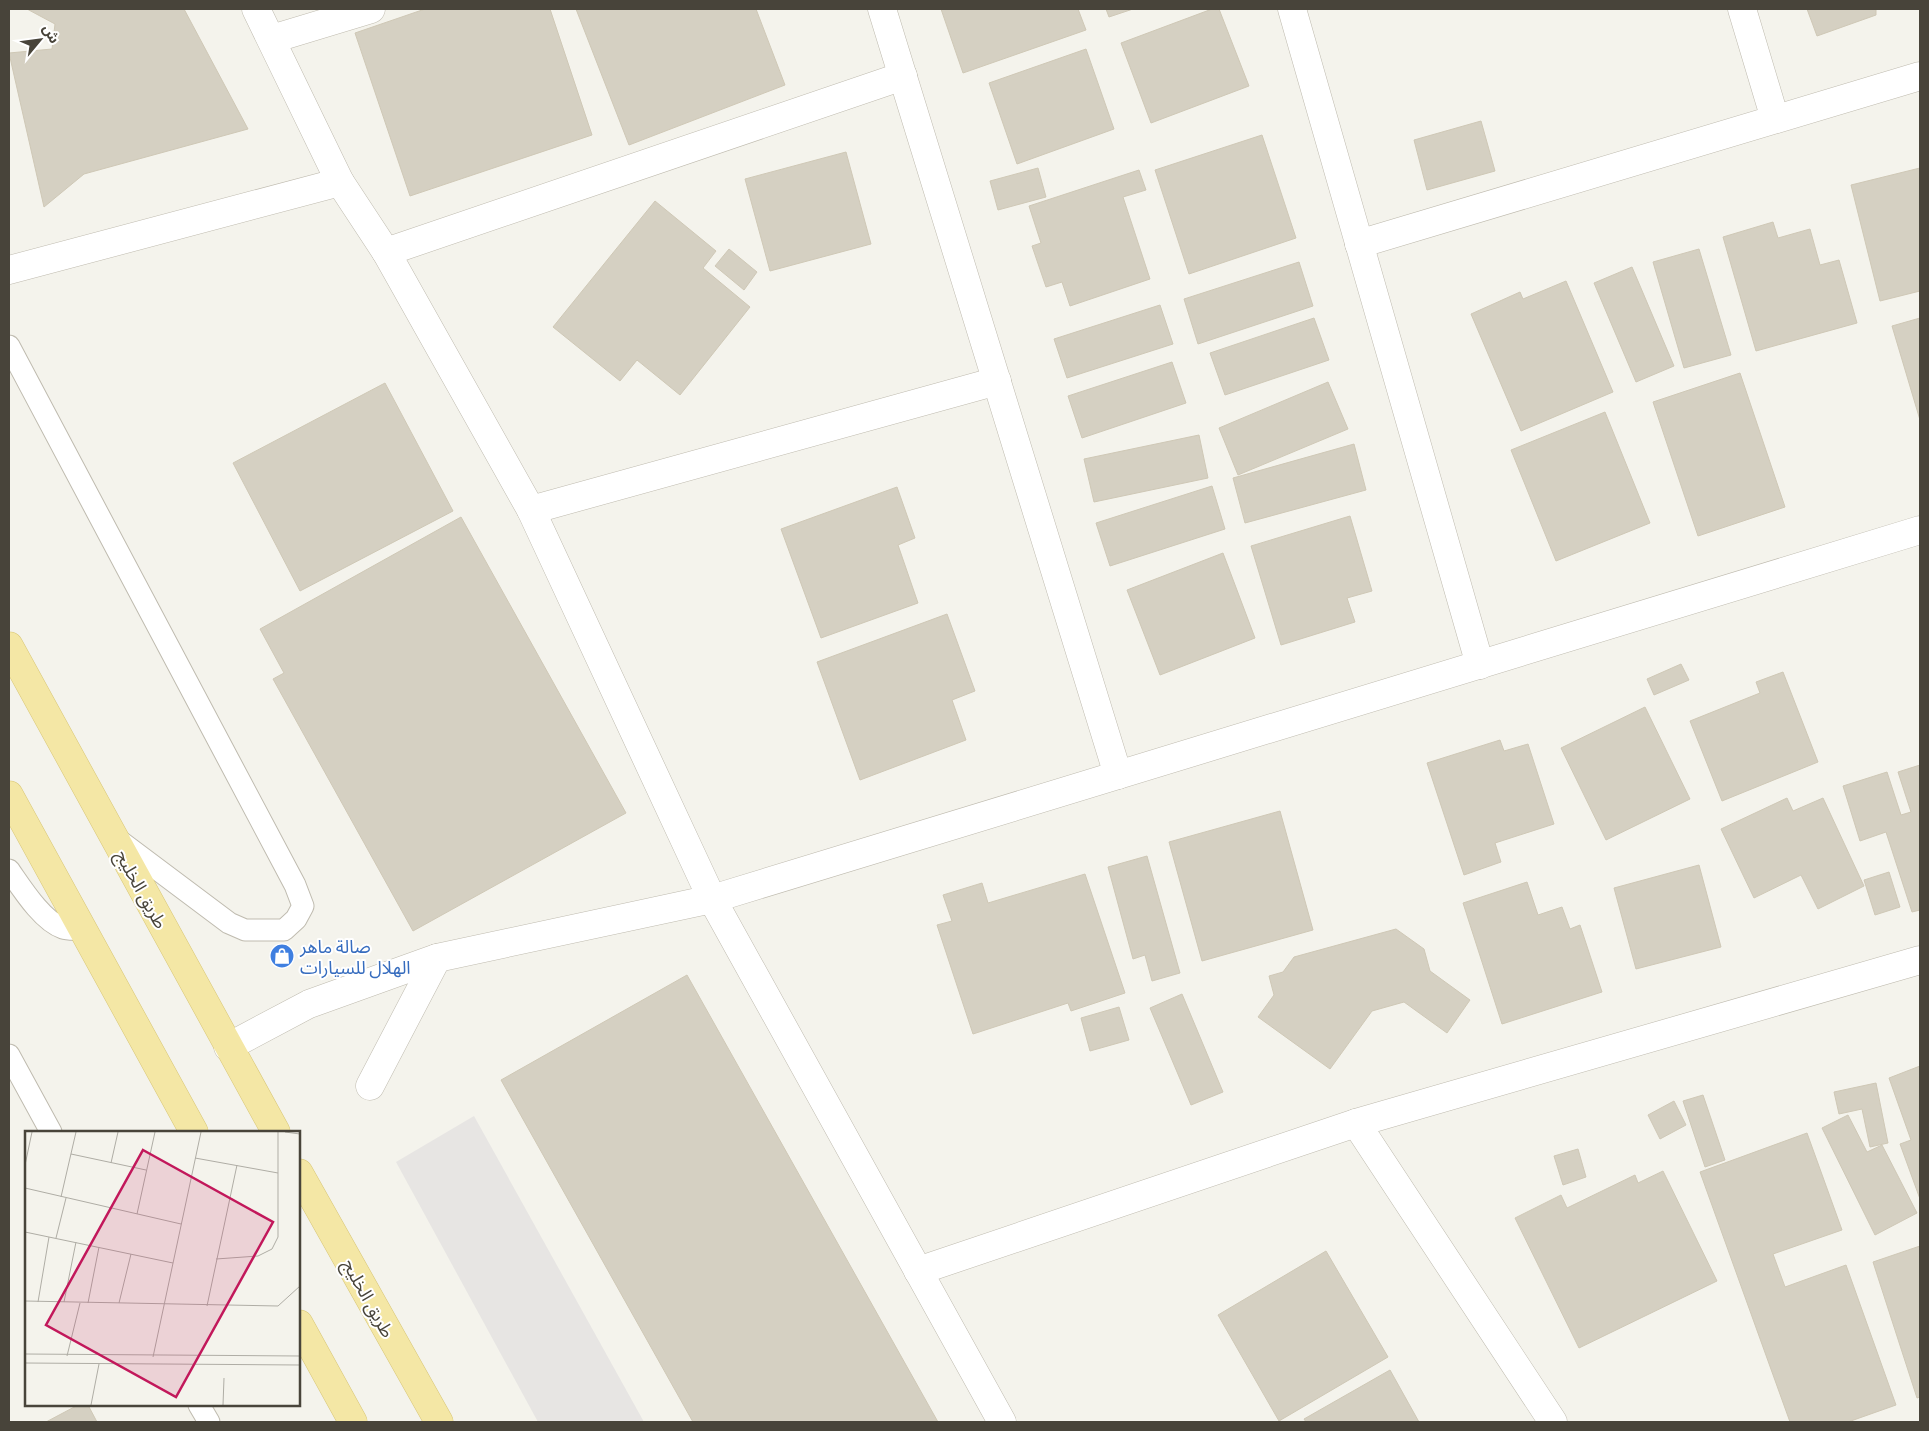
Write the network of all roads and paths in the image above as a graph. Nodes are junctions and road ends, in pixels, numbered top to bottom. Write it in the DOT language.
graph roads {
  1 [pos="256,9"];
  2 [pos="370,9"];
  3 [pos="882,9"];
  4 [pos="1292,9"];
  5 [pos="1742,9"];
  6 [pos="272,39"];
  7 [pos="903,76"];
  8 [pos="1920,76"];
  9 [pos="1775,119"];
  10 [pos="340,182"];
  11 [pos="1360,244"];
  12 [pos="386,252"];
  13 [pos="9,270"];
  14 [pos="9,346"];
  15 [pos="997,381"];
  16 [pos="531,510"];
  17 [pos="1920,530"];
  18 [pos="9,646"];
  19 [pos="1480,665"];
  20 [pos="1118,775"];
  21 [pos="9,795"];
  22 [pos="114,837"];
  23 [pos="9,870"];
  24 [pos="712,899"];
  25 [pos="83,929"];
  26 [pos="436,958"];
  27 [pos="1920,960"];
  28 [pos="228,1047"];
  29 [pos="9,1054"];
  30 [pos="370,1086"];
  31 [pos="1356,1124"];
  32 [pos="50,1131"];
  33 [pos="193,1131"];
  34 [pos="275,1131"];
  35 [pos="300,1175"];
  36 [pos="918,1271"];
  37 [pos="300,1326"];
  38 [pos="201,1406"];
  39 [pos="209,1422"];
  40 [pos="353,1422"];
  41 [pos="438,1422"];
  42 [pos="1002,1422"];
  43 [pos="1553,1422"];
  1 -- 6 [label="street"];
  2 -- 6 [label="street"];
  3 -- 7 [label="street"];
  4 -- 11 [label="street"];
  5 -- 9 [label="street"];
  6 -- 10 [label="street"];
  7 -- 12 [label="street"];
  7 -- 15 [label="street"];
  8 -- 9 [label="street"];
  9 -- 11 [label="street"];
  10 -- 12 [label="street"];
  10 -- 13 [label="street"];
  11 -- 19 [label="street"];
  12 -- 16 [label="street"];
  14 -- 22 [label="lane"];
  15 -- 16 [label="street"];
  15 -- 20 [label="street"];
  16 -- 24 [label="street"];
  17 -- 19 [label="street"];
  18 -- 22 [label="main road, طريق الخليج"];
  19 -- 20 [label="street"];
  20 -- 24 [label="street"];
  21 -- 25 [label="main road"];
  22 -- 28 [label="main road, طريق الخليج"];
  23 -- 25 [label="lane"];
  24 -- 26 [label="street"];
  24 -- 36 [label="street"];
  25 -- 33 [label="main road"];
  26 -- 28 [label="street"];
  26 -- 30 [label="street"];
  27 -- 31 [label="street"];
  28 -- 34 [label="main road, طريق الخليج"];
  29 -- 32 [label="lane"];
  31 -- 36 [label="street"];
  31 -- 43 [label="street"];
  35 -- 41 [label="main road, طريق الخليج"];
  36 -- 42 [label="street"];
  37 -- 40 [label="main road"];
  38 -- 39 [label="lane"];
}
